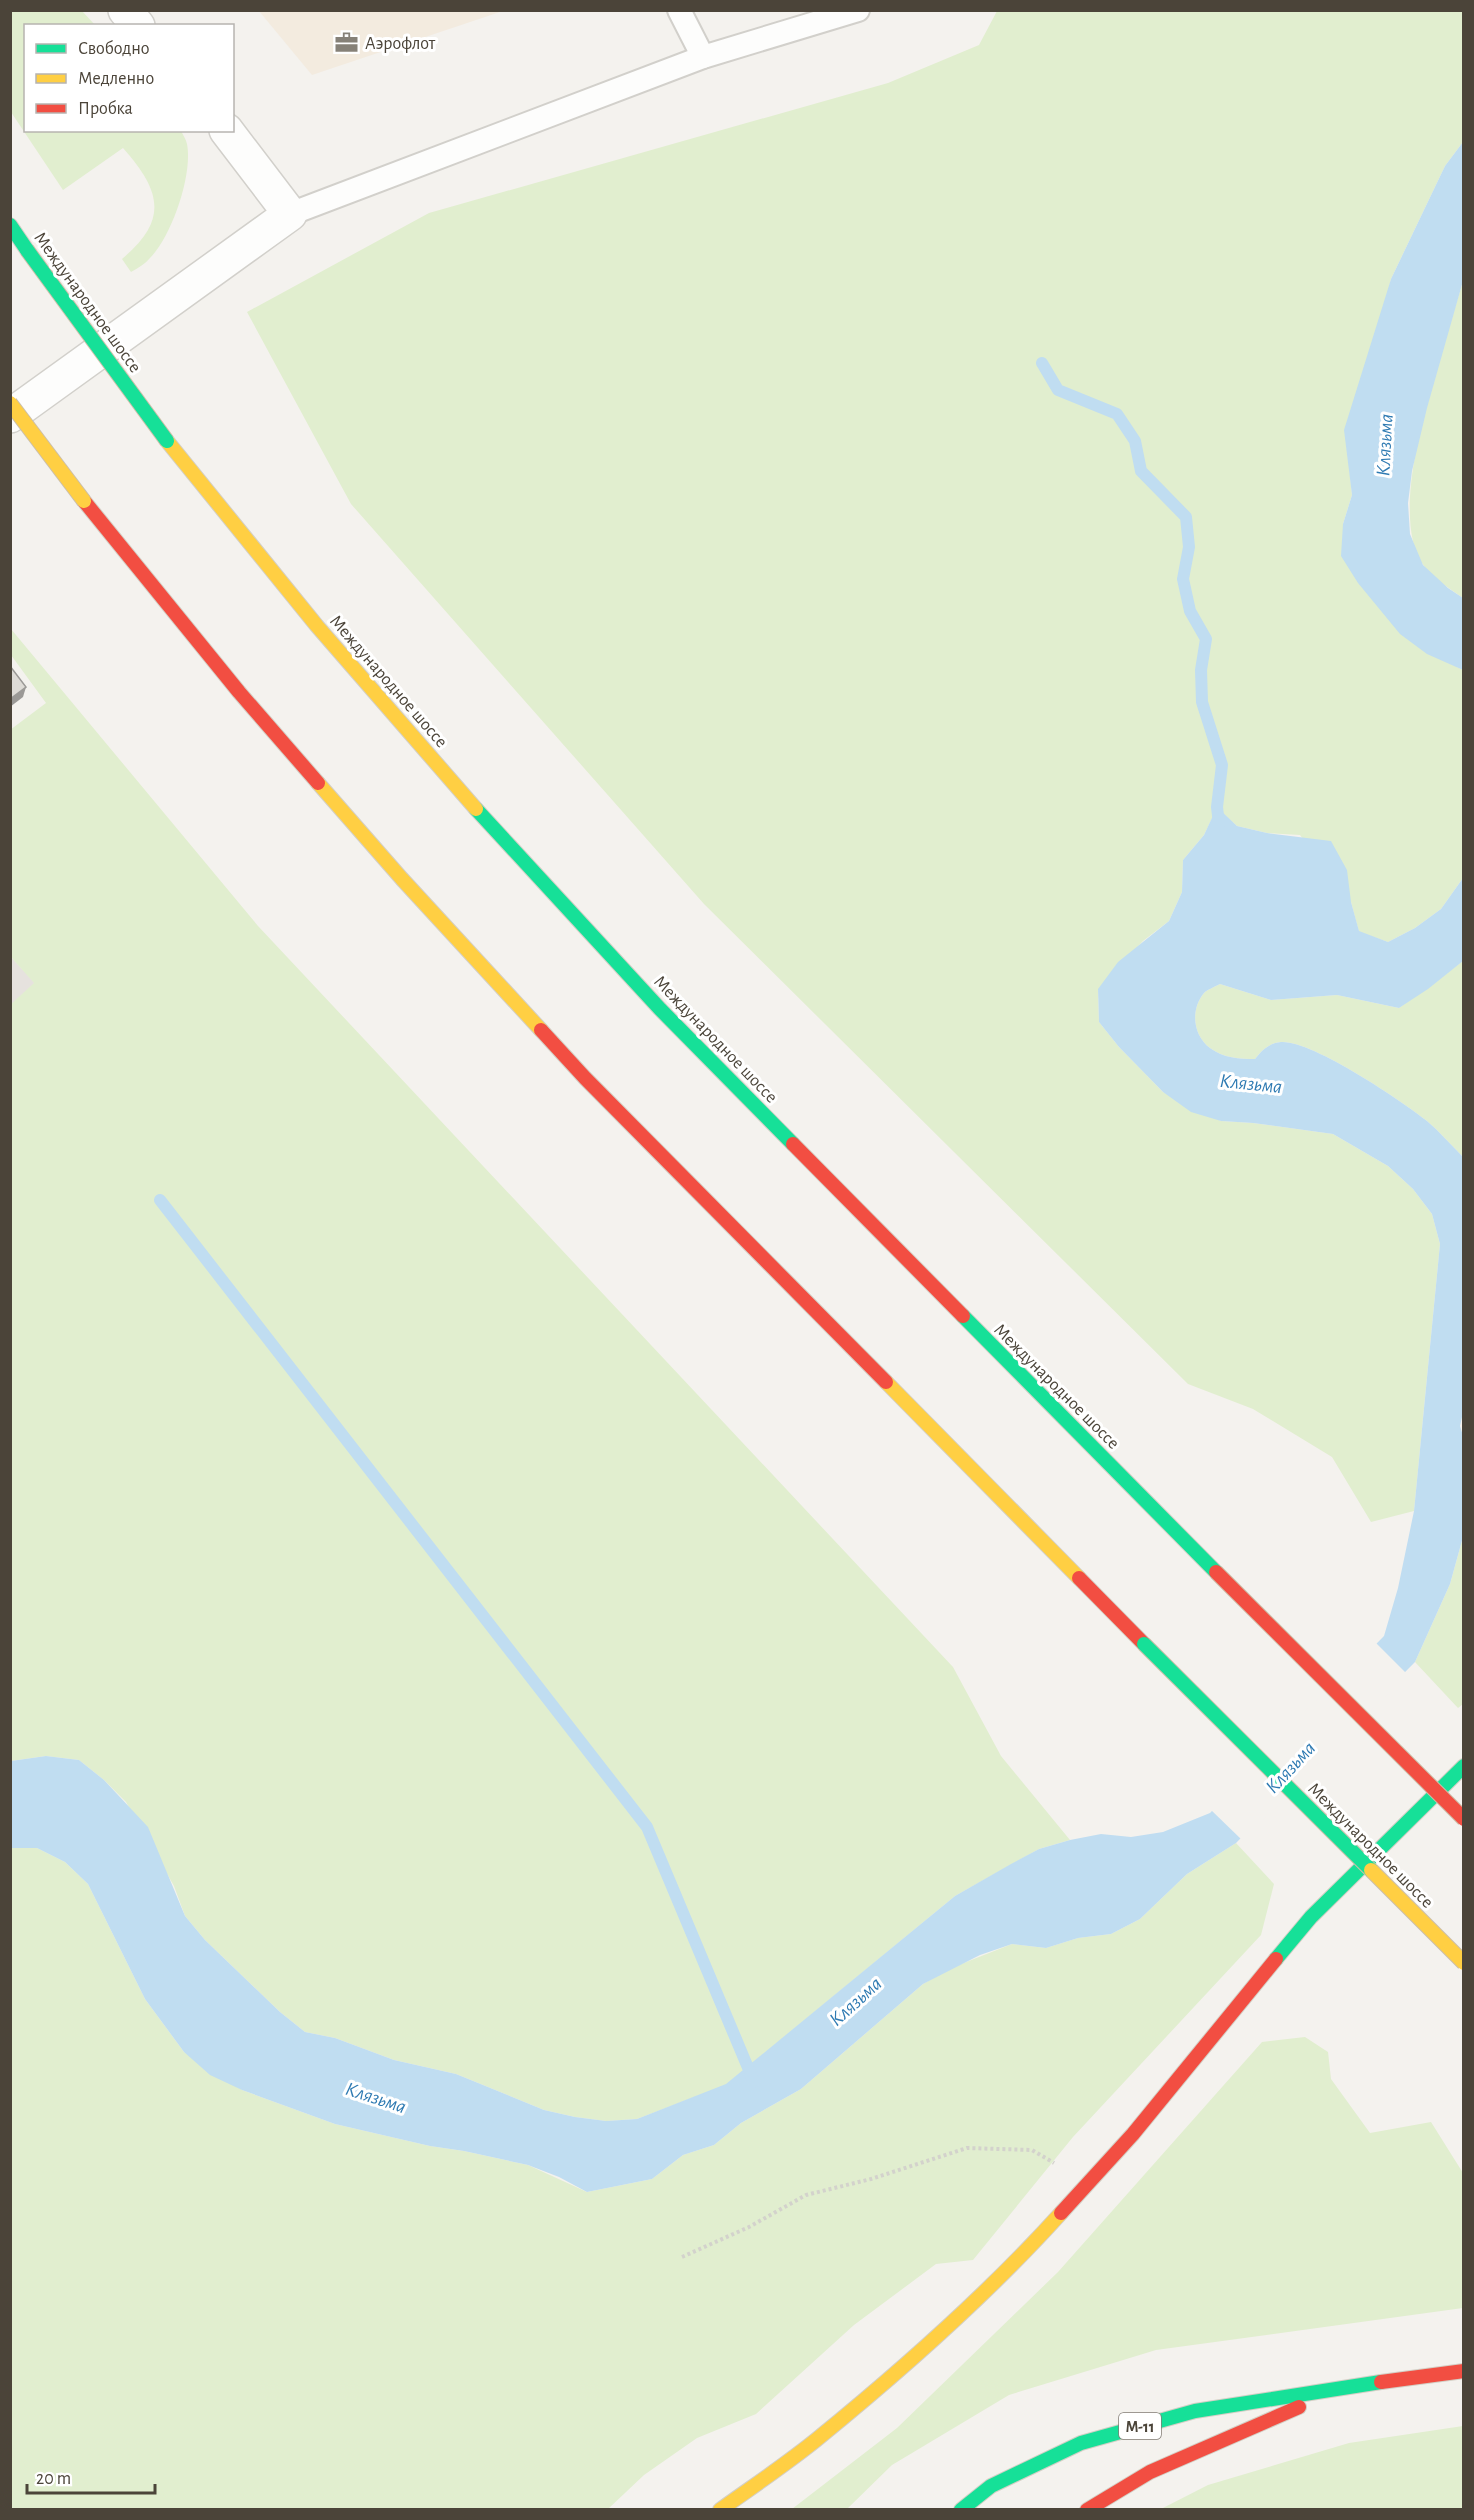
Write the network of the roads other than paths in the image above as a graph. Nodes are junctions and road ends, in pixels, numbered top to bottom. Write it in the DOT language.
graph roads {
  1 [pos="125,10"];
  2 [pos="679,10"];
  3 [pos="858,10"];
  4 [pos="136,24"];
  5 [pos="703,57"];
  6 [pos="228,132"];
  7 [pos="290,214"];
  8 [pos="10,225"];
  9 [pos="10,403"];
  10 [pos="10,416"];
  11 [pos="1464,1766"];
  12 [pos="1464,1819"];
  13 [pos="1464,1963"];
  14 [pos="1464,2372"];
  15 [pos="1336,2391"];
  16 [pos="720,2510"];
  17 [pos="961,2510"];
  18 [pos="1087,2510"];
  1 -- 4 [label="street"];
  2 -- 5 [label="lane"];
  3 -- 5 [label="lane"];
  5 -- 7 [label="lane"];
  6 -- 7 [label="street"];
  7 -- 10 [label="street"];
  8 -- 12 [label="main road, Международное шоссе, bridge"];
  9 -- 13 [label="main road, Международное шоссе, bridge"];
  11 -- 16 [label="main road"];
  14 -- 15 [label="main road, М-11"];
  15 -- 17 [label="main road, М-11"];
  15 -- 18 [label="main road, М-11"];
}
